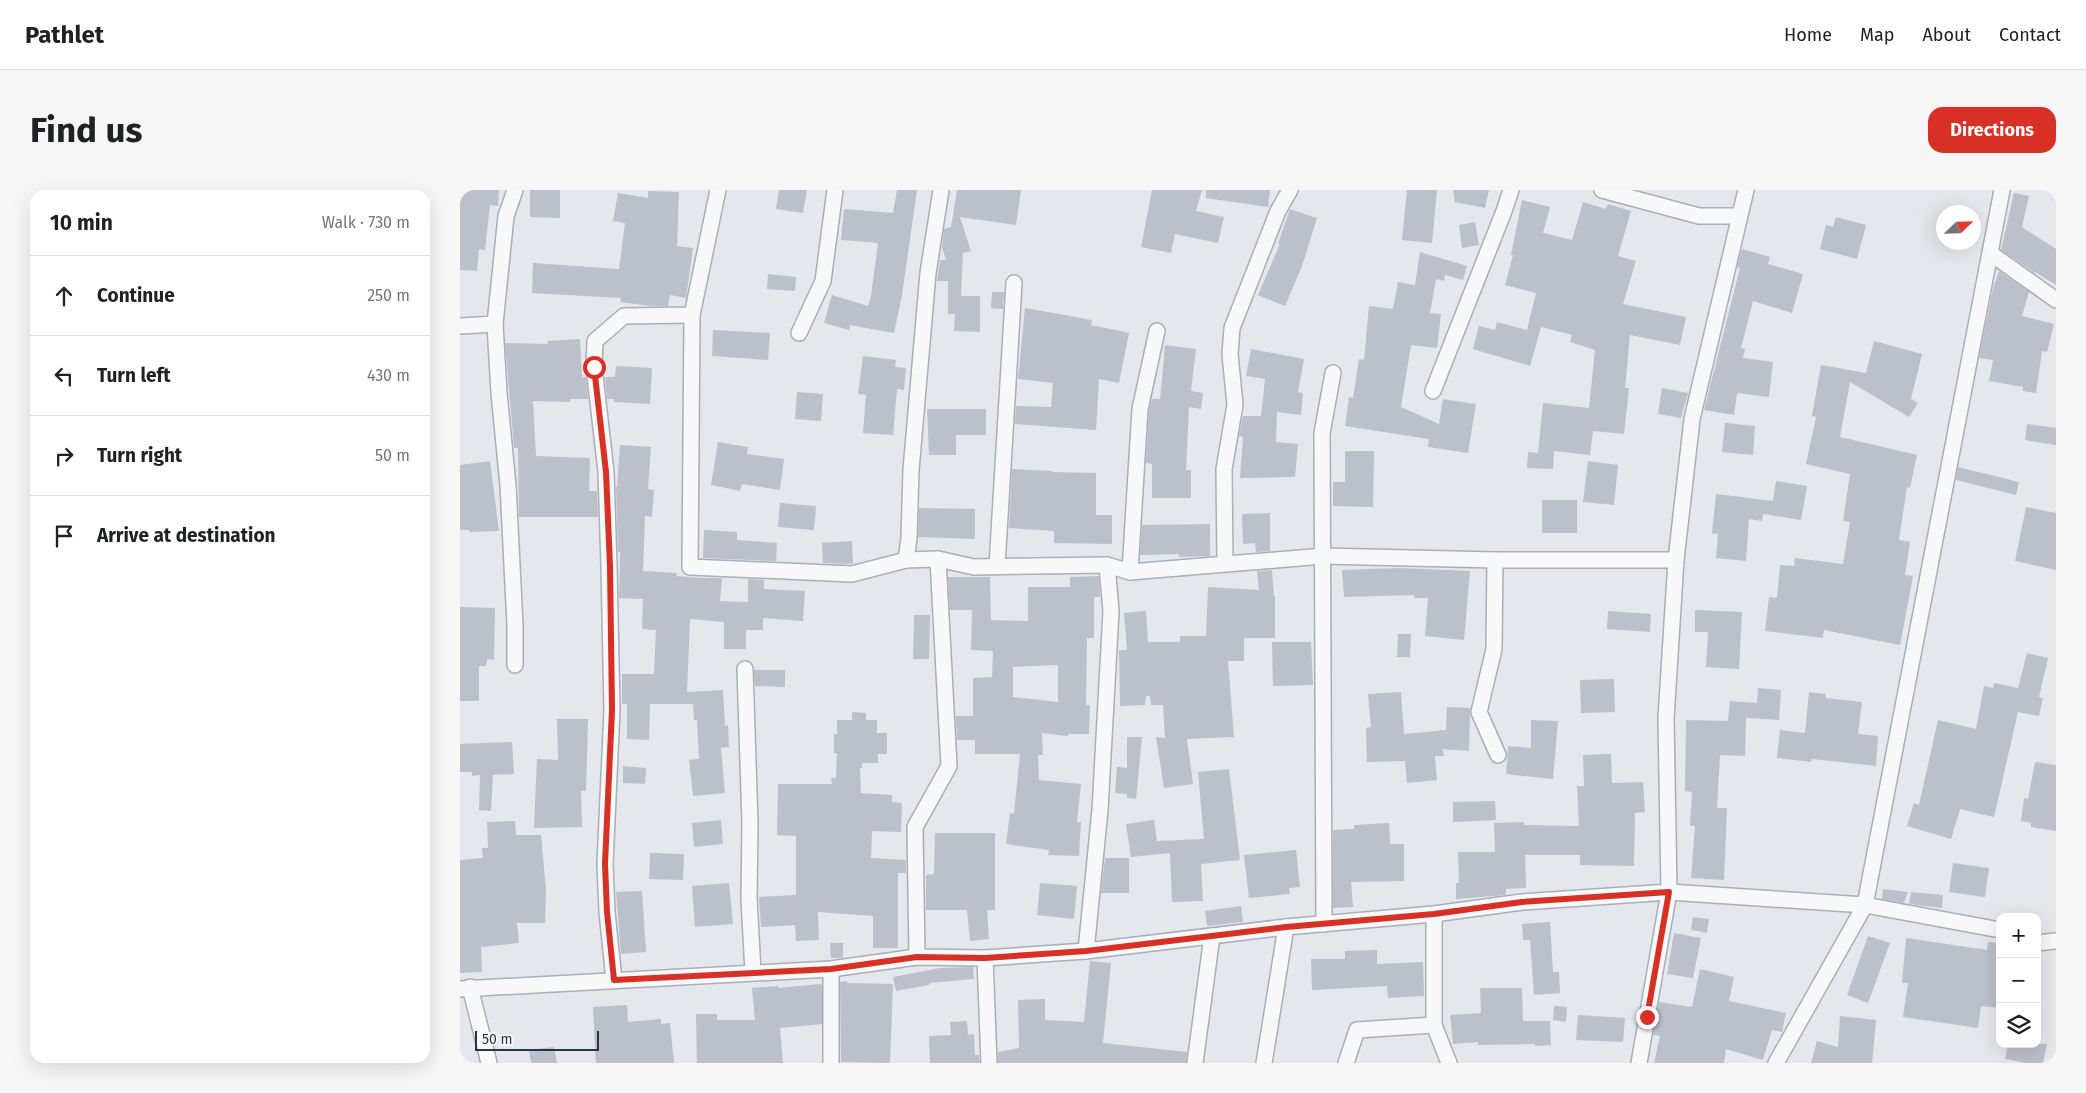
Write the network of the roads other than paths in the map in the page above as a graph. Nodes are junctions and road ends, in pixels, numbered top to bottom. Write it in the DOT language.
graph roads {
  1 [pos="515,190"];
  2 [pos="718,190"];
  3 [pos="835,190"];
  4 [pos="941,190"];
  5 [pos="1290,190"];
  6 [pos="1511,190"];
  7 [pos="1602,190"];
  8 [pos="1746,190"];
  9 [pos="2002,190"];
  10 [pos="1739,216"];
  11 [pos="1990,253"];
  12 [pos="1014,283"];
  13 [pos="2056,300"];
  14 [pos="692,315"];
  15 [pos="494,324"];
  16 [pos="460,326"];
  17 [pos="1157,331"];
  18 [pos="800,333"];
  19 [pos="1333,373"];
  20 [pos="1432,391"];
  21 [pos="1324,556"];
  22 [pos="938,559"];
  23 [pos="906,560"];
  24 [pos="1494,560"];
  25 [pos="1676,560"];
  26 [pos="1225,563"];
  27 [pos="1107,564"];
  28 [pos="997,566"];
  29 [pos="1130,572"];
  30 [pos="515,665"];
  31 [pos="745,670"];
  32 [pos="1498,755"];
  33 [pos="1669,892"];
  34 [pos="1865,905"];
  35 [pos="1434,914"];
  36 [pos="1324,924"];
  37 [pos="1286,927"];
  38 [pos="1996,929"];
  39 [pos="1212,936"];
  40 [pos="2056,941"];
  41 [pos="2041,943"];
  42 [pos="1086,951"];
  43 [pos="917,957"];
  44 [pos="985,958"];
  45 [pos="831,969"];
  46 [pos="753,974"];
  47 [pos="614,980"];
  48 [pos="465,988"];
  49 [pos="1434,1025"];
  50 [pos="489,1063"];
  51 [pos="831,1063"];
  52 [pos="989,1063"];
  53 [pos="1195,1063"];
  54 [pos="1264,1063"];
  55 [pos="1346,1063"];
  56 [pos="1449,1063"];
  57 [pos="1639,1063"];
  58 [pos="1776,1063"];
  1 -- 15 [label="street"];
  2 -- 14 [label="street"];
  3 -- 18 [label="street"];
  4 -- 23 [label="street"];
  5 -- 26 [label="street"];
  6 -- 20 [label="street"];
  7 -- 10 [label="street"];
  8 -- 10 [label="street"];
  9 -- 11 [label="street"];
  10 -- 25 [label="street"];
  11 -- 13 [label="street"];
  11 -- 34 [label="street"];
  12 -- 28 [label="street"];
  14 -- 23 [label="street"];
  14 -- 47 [label="street"];
  15 -- 16 [label="street"];
  15 -- 30 [label="street"];
  17 -- 29 [label="street"];
  19 -- 21 [label="street"];
  21 -- 24 [label="street"];
  21 -- 26 [label="street"];
  21 -- 36 [label="street"];
  22 -- 23 [label="street"];
  22 -- 28 [label="street"];
  22 -- 43 [label="street"];
  24 -- 25 [label="street"];
  24 -- 32 [label="street"];
  25 -- 33 [label="street"];
  26 -- 29 [label="street"];
  27 -- 28 [label="street"];
  27 -- 29 [label="street"];
  27 -- 42 [label="street"];
  31 -- 46 [label="street"];
  33 -- 34 [label="street"];
  33 -- 35 [label="street"];
  33 -- 57 [label="street"];
  34 -- 38 [label="street"];
  34 -- 58 [label="street"];
  35 -- 36 [label="street"];
  35 -- 49 [label="street"];
  36 -- 37 [label="street"];
  37 -- 39 [label="street"];
  37 -- 54 [label="street"];
  39 -- 42 [label="street"];
  39 -- 53 [label="street"];
  40 -- 41 [label="street"];
  42 -- 44 [label="street"];
  43 -- 44 [label="street"];
  43 -- 45 [label="street"];
  44 -- 52 [label="street"];
  45 -- 46 [label="street"];
  45 -- 51 [label="street"];
  46 -- 47 [label="street"];
  47 -- 48 [label="street"];
  48 -- 50 [label="street"];
  49 -- 55 [label="street"];
  49 -- 56 [label="street"];
}
